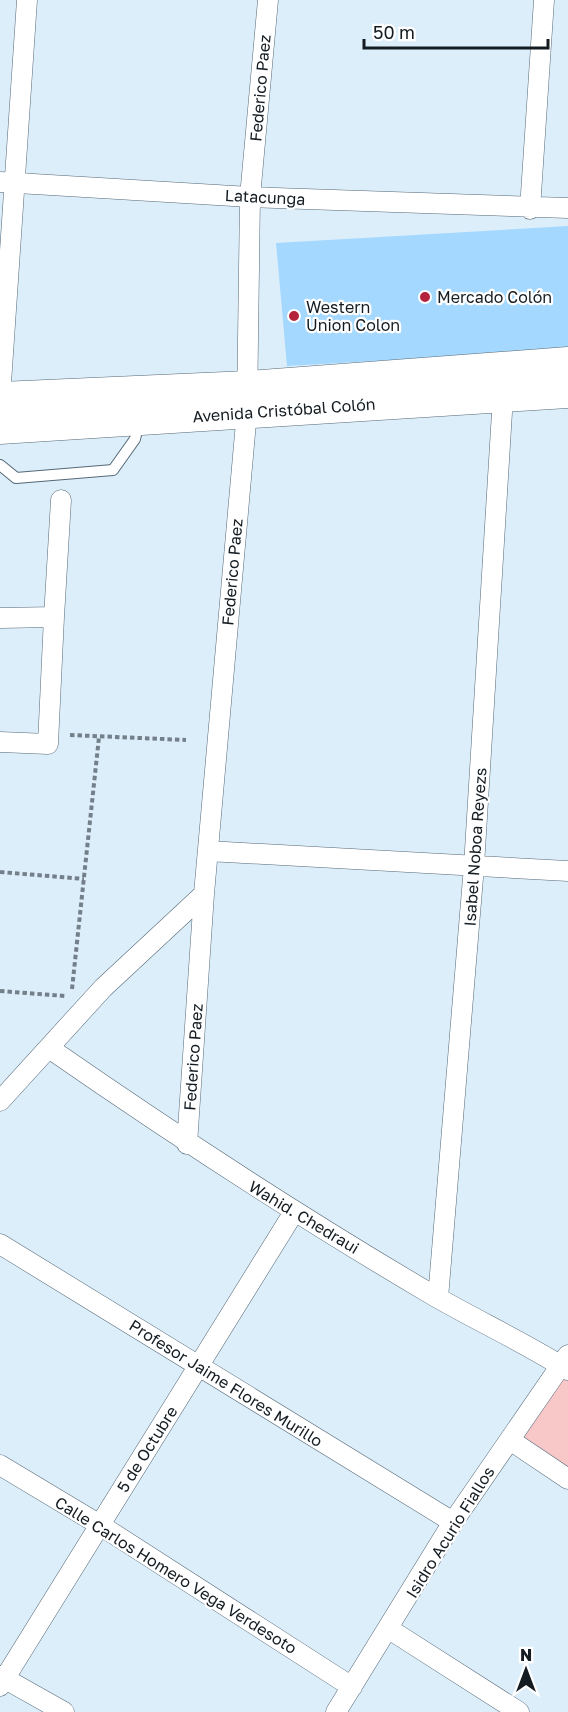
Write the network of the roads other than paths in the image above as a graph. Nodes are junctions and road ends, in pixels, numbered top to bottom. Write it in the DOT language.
graph roads {
  1 [pos="27,0"];
  2 [pos="268,0"];
  3 [pos="544,0"];
  4 [pos="8,183"];
  5 [pos="250,197"];
  6 [pos="568,208"];
  7 [pos="530,209"];
  8 [pos="568,363"];
  9 [pos="568,392"];
  10 [pos="503,396"];
  11 [pos="0,398"];
  12 [pos="247,399"];
  13 [pos="140,421"];
  14 [pos="0,428"];
  15 [pos="0,465"];
  16 [pos="62,500"];
  17 [pos="54,617"];
  18 [pos="0,618"];
  19 [pos="0,742"];
  20 [pos="208,851"];
  21 [pos="474,866"];
  22 [pos="568,871"];
  23 [pos="204,894"];
  24 [pos="49,1048"];
  25 [pos="0,1101"];
  26 [pos="187,1144"];
  27 [pos="294,1212"];
  28 [pos="0,1244"];
  29 [pos="438,1298"];
  30 [pos="566,1363"];
  31 [pos="199,1366"];
  32 [pos="510,1440"];
  33 [pos="0,1465"];
  34 [pos="568,1479"];
  35 [pos="453,1522"];
  36 [pos="100,1525"];
  37 [pos="389,1629"];
  38 [pos="2,1680"];
  39 [pos="352,1687"];
  40 [pos="64,1712"];
  41 [pos="336,1712"];
  42 [pos="519,1712"];
  1 -- 4 [label="street"];
  2 -- 5 [label="street, Federico Paez"];
  3 -- 7 [label="street"];
  4 -- 5 [label="street, Latacunga"];
  4 -- 11 [label="street"];
  5 -- 7 [label="street, Latacunga"];
  5 -- 12 [label="street, Federico Paez"];
  6 -- 7 [label="street, Latacunga"];
  8 -- 12 [label="main road, Avenida Cristóbal Colón"];
  9 -- 10 [label="main road, Avenida Cristóbal Colón"];
  10 -- 12 [label="main road, Avenida Cristóbal Colón"];
  10 -- 21 [label="street, Isabel Noboa Reyezs"];
  11 -- 12 [label="main road, Avenida Cristóbal Colón"];
  12 -- 13 [label="main road, Avenida Cristóbal Colón"];
  12 -- 20 [label="street, Federico Paez"];
  13 -- 14 [label="main road, Avenida Cristóbal Colón"];
  13 -- 15 [label="lane"];
  16 -- 17 [label="street"];
  17 -- 18 [label="street"];
  17 -- 19 [label="street"];
  20 -- 21 [label="street"];
  20 -- 23 [label="street, Federico Paez"];
  21 -- 22 [label="street"];
  21 -- 29 [label="street, Isabel Noboa Reyezs"];
  23 -- 24 [label="street"];
  23 -- 26 [label="street, Federico Paez"];
  24 -- 25 [label="street"];
  24 -- 26 [label="street, Wahid. Chedraui"];
  26 -- 27 [label="street, Wahid. Chedraui"];
  27 -- 29 [label="street, Wahid. Chedraui"];
  27 -- 31 [label="street, 5 de Octubre"];
  28 -- 31 [label="street, Profesor Jaime Flores Murillo"];
  29 -- 30 [label="street, Wahid. Chedraui"];
  30 -- 32 [label="street, Isidro Acurio Fiallos"];
  31 -- 35 [label="street, Profesor Jaime Flores Murillo"];
  31 -- 36 [label="street, 5 de Octubre"];
  32 -- 34 [label="street"];
  32 -- 35 [label="street, Isidro Acurio Fiallos"];
  33 -- 36 [label="street, Calle Carlos Homero Vega Verdesoto"];
  35 -- 37 [label="street, Isidro Acurio Fiallos"];
  36 -- 38 [label="street, 5 de Octubre"];
  36 -- 39 [label="street, Calle Carlos Homero Vega Verdesoto"];
  37 -- 39 [label="street, Isidro Acurio Fiallos"];
  37 -- 42 [label="street"];
  38 -- 40 [label="street"];
  39 -- 41 [label="street, Isidro Acurio Fiallos"];
}
